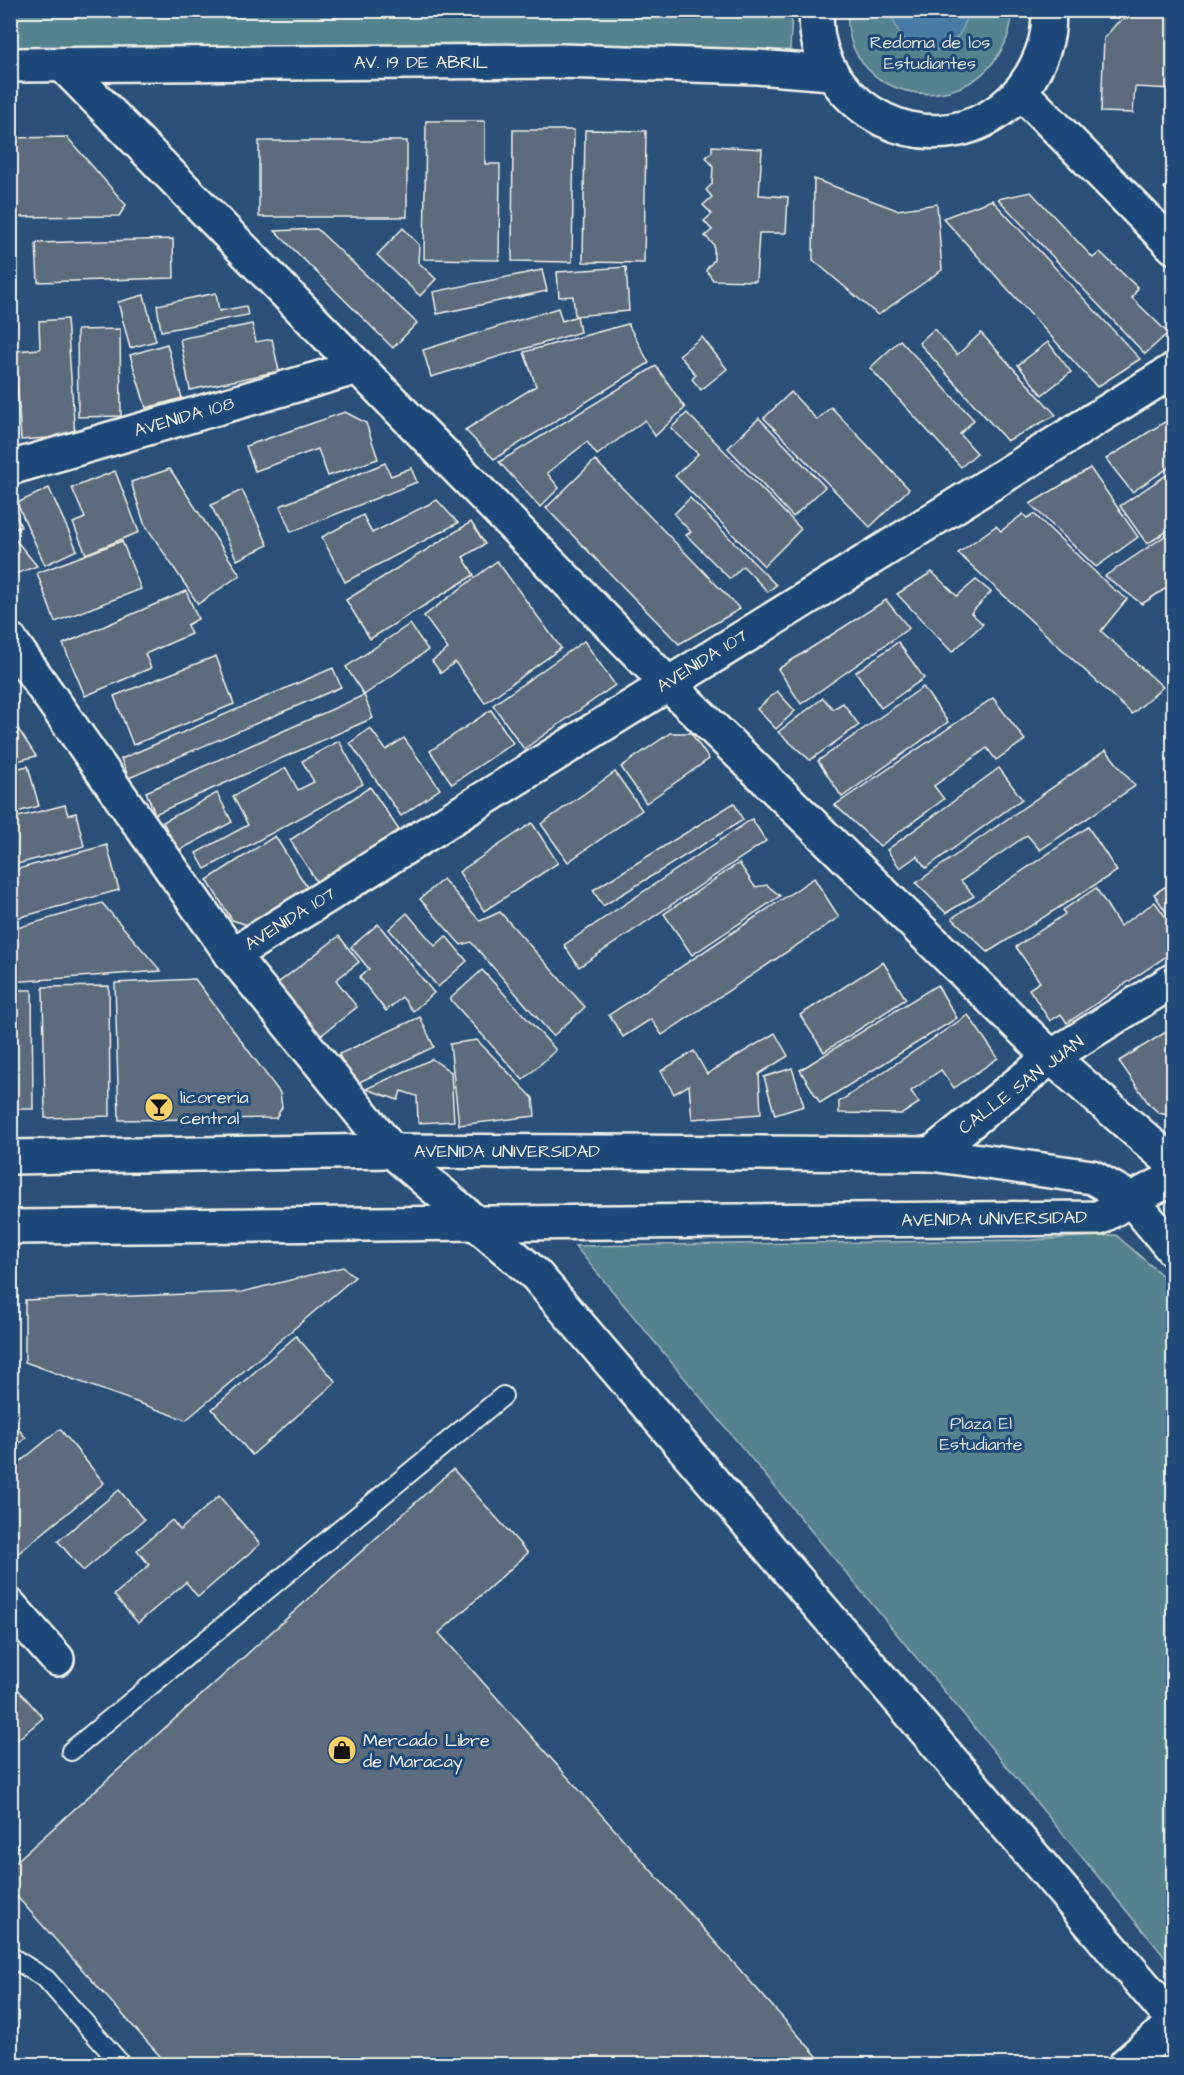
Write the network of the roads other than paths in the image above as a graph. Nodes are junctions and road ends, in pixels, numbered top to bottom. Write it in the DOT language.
graph roads {
  1 [pos="817,10"];
  2 [pos="1048,10"];
  3 [pos="10,65"];
  4 [pos="63,65"];
  5 [pos="831,73"];
  6 [pos="1021,92"];
  7 [pos="1173,247"];
  8 [pos="358,366"];
  9 [pos="1173,370"];
  10 [pos="10,468"];
  11 [pos="10,640"];
  12 [pos="667,683"];
  13 [pos="232,955"];
  14 [pos="1173,980"];
  15 [pos="1051,1057"];
  16 [pos="392,1151"];
  17 [pos="932,1154"];
  18 [pos="10,1157"];
  19 [pos="1173,1164"];
  20 [pos="1173,1178"];
  21 [pos="1131,1199"];
  22 [pos="478,1225"];
  23 [pos="10,1227"];
  24 [pos="1173,1251"];
  25 [pos="503,1396"];
  26 [pos="10,1605"];
  27 [pos="57,1659"];
  28 [pos="71,1751"];
  29 [pos="10,1956"];
  30 [pos="1173,2022"];
  31 [pos="121,2064"];
  32 [pos="1126,2064"];
  1 -- 5 [label="street"];
  2 -- 6 [label="street"];
  3 -- 4 [label="street, AV. 19 DE ABRIL"];
  4 -- 5 [label="street, AV. 19 DE ABRIL"];
  4 -- 8 [label="street"];
  5 -- 6 [label="street"];
  6 -- 7 [label="street"];
  8 -- 10 [label="street, AVENIDA 108"];
  8 -- 12 [label="street"];
  9 -- 12 [label="street, AVENIDA 107"];
  11 -- 13 [label="street"];
  12 -- 13 [label="street, AVENIDA 107"];
  12 -- 15 [label="street"];
  13 -- 16 [label="street"];
  14 -- 15 [label="street, CALLE SAN JUAN"];
  15 -- 17 [label="street, CALLE SAN JUAN"];
  15 -- 19 [label="street"];
  16 -- 17 [label="street, AVENIDA UNIVERSIDAD"];
  16 -- 18 [label="street, AVENIDA UNIVERSIDAD"];
  16 -- 22 [label="street"];
  17 -- 21 [label="street, AVENIDA UNIVERSIDAD"];
  20 -- 21 [label="street"];
  21 -- 22 [label="street, AVENIDA UNIVERSIDAD"];
  21 -- 24 [label="street"];
  22 -- 23 [label="street, AVENIDA UNIVERSIDAD"];
  22 -- 30 [label="street"];
  25 -- 28 [label="lane"];
  26 -- 27 [label="street"];
  29 -- 31 [label="lane"];
  30 -- 32 [label="street"];
}
